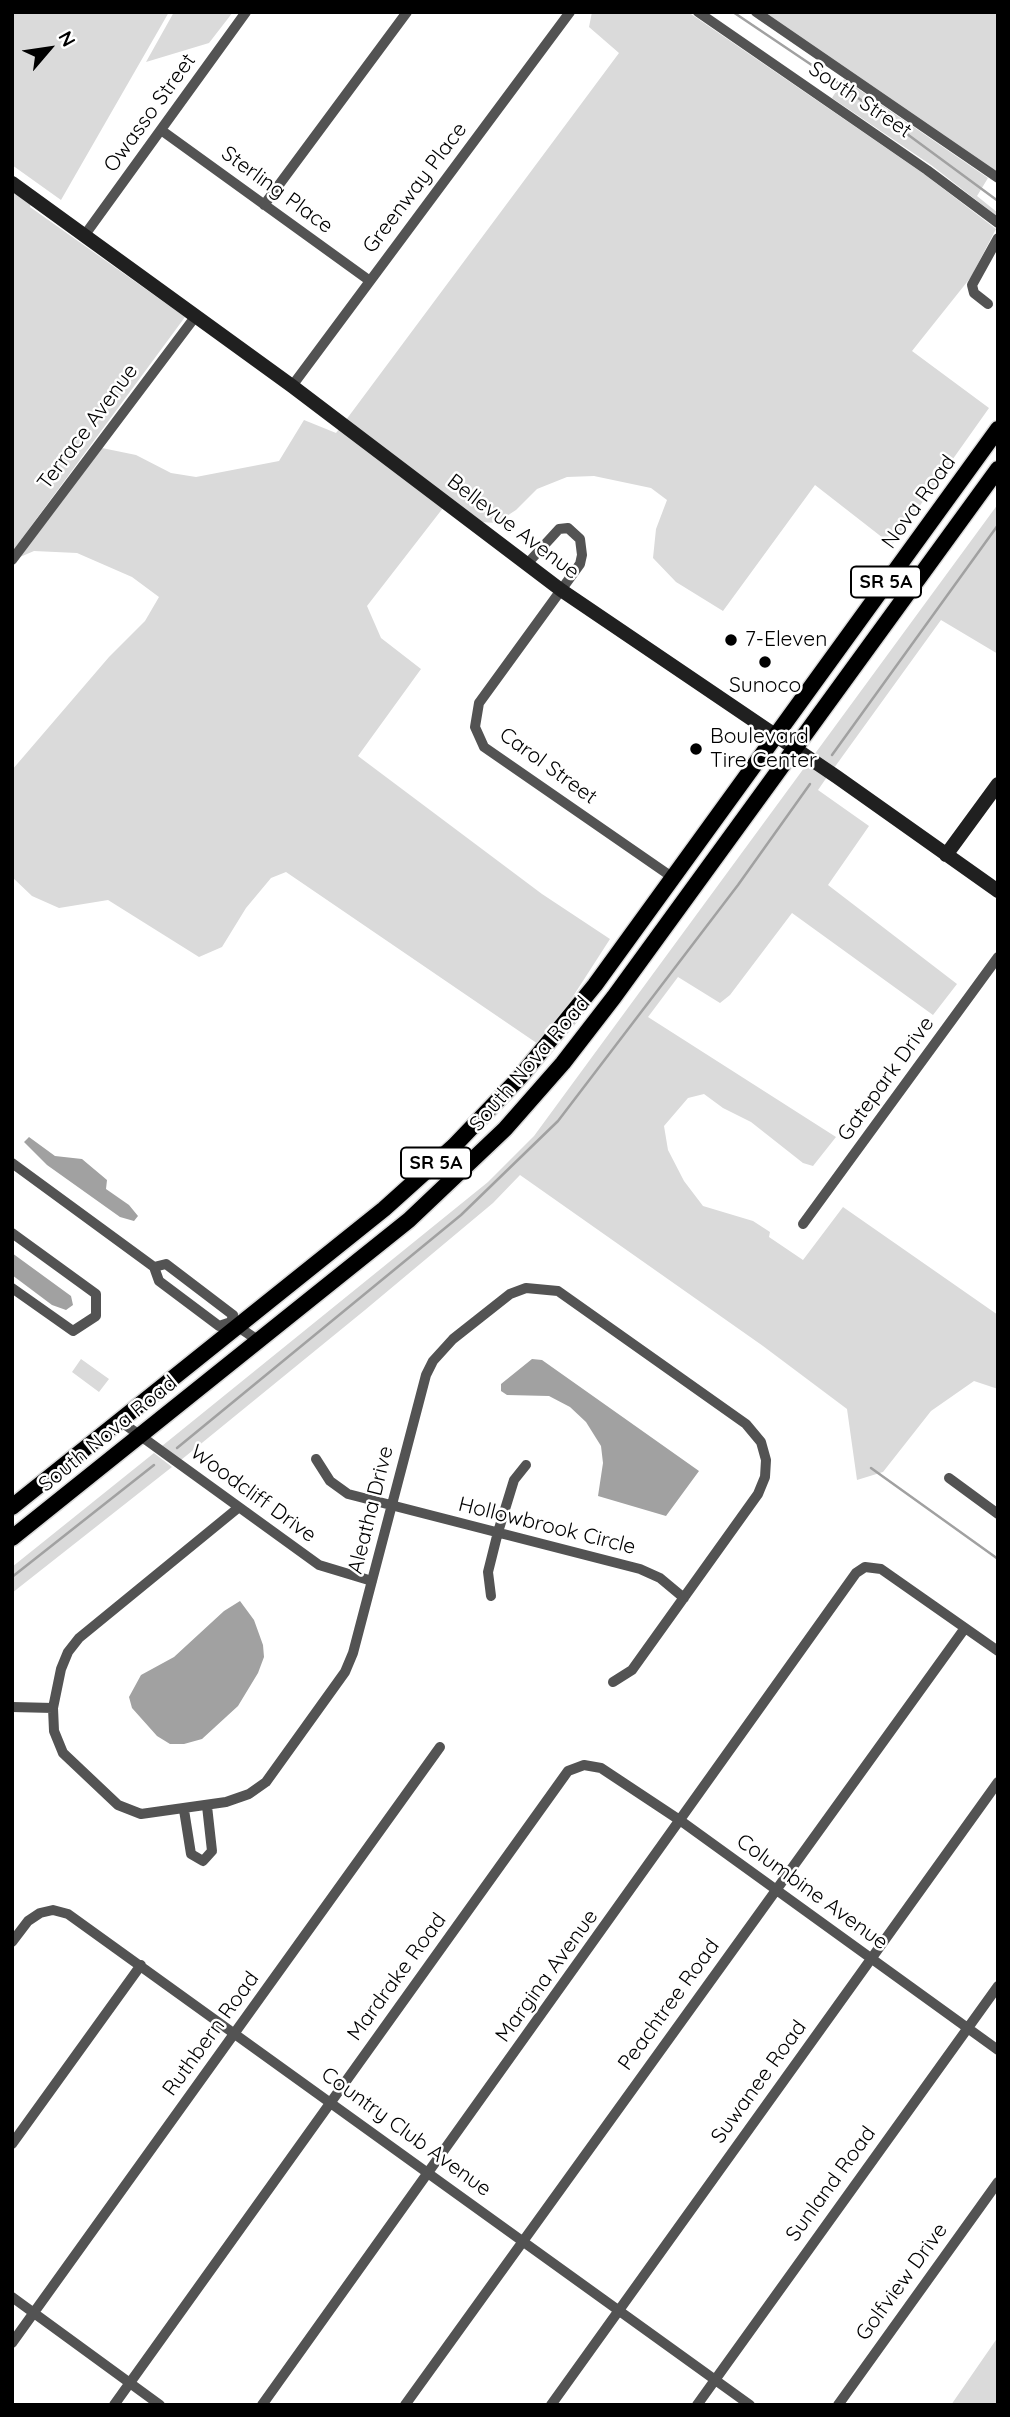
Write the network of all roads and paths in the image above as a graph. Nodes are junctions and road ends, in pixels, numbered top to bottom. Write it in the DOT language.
graph roads {
  1 [pos="246,12"];
  2 [pos="407,12"];
  3 [pos="570,12"];
  4 [pos="698,12"];
  5 [pos="756,12"];
  6 [pos="161,130"];
  7 [pos="998,178"];
  8 [pos="12,183"];
  9 [pos="264,205"];
  10 [pos="998,223"];
  11 [pos="84,236"];
  12 [pos="998,238"];
  13 [pos="370,281"];
  14 [pos="988,304"];
  15 [pos="195,317"];
  16 [pos="292,386"];
  17 [pos="998,429"];
  18 [pos="998,469"];
  19 [pos="12,560"];
  20 [pos="527,564"];
  21 [pos="561,590"];
  22 [pos="775,735"];
  23 [pos="794,749"];
  24 [pos="998,784"];
  25 [pos="946,855"];
  26 [pos="672,877"];
  27 [pos="998,891"];
  28 [pos="998,957"];
  29 [pos="454,1146"];
  30 [pos="12,1163"];
  31 [pos="471,1163"];
  32 [pos="803,1224"];
  33 [pos="12,1233"];
  34 [pos="154,1267"];
  35 [pos="12,1288"];
  36 [pos="234,1324"];
  37 [pos="259,1341"];
  38 [pos="120,1421"];
  39 [pos="139,1436"];
  40 [pos="316,1459"];
  41 [pos="526,1465"];
  42 [pos="949,1478"];
  43 [pos="392,1506"];
  44 [pos="12,1507"];
  45 [pos="238,1508"];
  46 [pos="998,1514"];
  47 [pos="498,1532"];
  48 [pos="12,1538"];
  49 [pos="372,1581"];
  50 [pos="491,1596"];
  51 [pos="684,1598"];
  52 [pos="965,1628"];
  53 [pos="998,1651"];
  54 [pos="613,1682"];
  55 [pos="12,1707"];
  56 [pos="53,1708"];
  57 [pos="440,1747"];
  58 [pos="601,1768"];
  59 [pos="998,1782"];
  60 [pos="207,1806"];
  61 [pos="184,1810"];
  62 [pos="681,1821"];
  63 [pos="776,1889"];
  64 [pos="12,1942"];
  65 [pos="872,1959"];
  66 [pos="141,1965"];
  67 [pos="998,1986"];
  68 [pos="967,2028"];
  69 [pos="236,2032"];
  70 [pos="998,2050"];
  71 [pos="332,2102"];
  72 [pos="12,2144"];
  73 [pos="429,2172"];
  74 [pos="998,2182"];
  75 [pos="523,2241"];
  76 [pos="12,2297"];
  77 [pos="619,2310"];
  78 [pos="34,2313"];
  79 [pos="12,2343"];
  80 [pos="715,2379"];
  81 [pos="130,2383"];
  82 [pos="114,2405"];
  83 [pos="160,2405"];
  84 [pos="262,2405"];
  85 [pos="405,2405"];
  86 [pos="551,2405"];
  87 [pos="697,2405"];
  88 [pos="750,2405"];
  89 [pos="838,2405"];
  1 -- 6 [label="street, Owasso Street"];
  2 -- 9 [label="street"];
  3 -- 13 [label="street, Greenway Place"];
  4 -- 10 [label="street, South Street"];
  5 -- 7 [label="street"];
  6 -- 9 [label="street, Sterling Place"];
  6 -- 11 [label="street, Owasso Street"];
  8 -- 11 [label="street, Bellevue Avenue"];
  9 -- 13 [label="street, Sterling Place"];
  11 -- 15 [label="street, Bellevue Avenue"];
  12 -- 14 [label="street"];
  13 -- 16 [label="street, Greenway Place"];
  15 -- 16 [label="street, Bellevue Avenue"];
  15 -- 19 [label="street, Terrace Avenue"];
  16 -- 20 [label="street, Bellevue Avenue"];
  17 -- 22 [label="main road, Nova Road / SR 5A"];
  18 -- 23 [label="main road, SR 5A"];
  20 -- 21 [label="street, Bellevue Avenue"];
  20 -- 21 [label="street, Carol Street"];
  21 -- 22 [label="street, Bellevue Avenue"];
  21 -- 26 [label="street, Carol Street"];
  22 -- 23 [label="street, Bellevue Avenue"];
  22 -- 26 [label="main road, South Nova Road / SR 5A"];
  23 -- 25 [label="street, Bellevue Avenue"];
  23 -- 31 [label="main road, South Nova Road / SR 5A"];
  24 -- 25 [label="street"];
  25 -- 27 [label="street, Bellevue Avenue"];
  26 -- 29 [label="main road, South Nova Road / SR 5A"];
  28 -- 32 [label="street, Gatepark Drive"];
  29 -- 31 [label="street"];
  29 -- 36 [label="main road, South Nova Road / SR 5A"];
  30 -- 34 [label="street"];
  31 -- 37 [label="main road, South Nova Road / SR 5A"];
  33 -- 35 [label="street"];
  34 -- 36 [label="street"];
  34 -- 36 [label="street"];
  36 -- 37 [label="street"];
  36 -- 38 [label="main road, South Nova Road / SR 5A"];
  37 -- 39 [label="main road, South Nova Road / SR 5A"];
  38 -- 39 [label="street, Woodcliff Drive"];
  38 -- 44 [label="main road, South Nova Road / SR 5A"];
  39 -- 45 [label="street, Woodcliff Drive"];
  39 -- 48 [label="main road, South Nova Road / SR 5A"];
  40 -- 43 [label="street, Hollowbrook Circle"];
  41 -- 47 [label="street"];
  42 -- 46 [label="street"];
  43 -- 47 [label="street, Hollowbrook Circle"];
  43 -- 49 [label="street, Aleatha Drive"];
  43 -- 51 [label="street, Aleatha Drive"];
  45 -- 49 [label="street, Woodcliff Drive"];
  45 -- 56 [label="street, Aleatha Drive"];
  47 -- 50 [label="street"];
  47 -- 51 [label="street, Hollowbrook Circle"];
  49 -- 60 [label="street, Aleatha Drive"];
  51 -- 54 [label="street, Aleatha Drive"];
  52 -- 53 [label="street"];
  52 -- 62 [label="street, Margina Avenue"];
  52 -- 63 [label="street, Peachtree Road"];
  55 -- 56 [label="street"];
  56 -- 61 [label="street, Aleatha Drive"];
  57 -- 69 [label="street, Ruthbern Road"];
  58 -- 62 [label="street, Columbine Avenue"];
  58 -- 71 [label="street, Mardrake Road"];
  59 -- 65 [label="street, Suwanee Road"];
  60 -- 61 [label="street, Aleatha Drive"];
  60 -- 61 [label="street"];
  62 -- 63 [label="street, Columbine Avenue"];
  62 -- 73 [label="street, Margina Avenue"];
  63 -- 65 [label="street, Columbine Avenue"];
  63 -- 75 [label="street, Peachtree Road"];
  64 -- 66 [label="street, Country Club Avenue"];
  65 -- 68 [label="street, Columbine Avenue"];
  65 -- 77 [label="street, Suwanee Road"];
  66 -- 69 [label="street, Country Club Avenue"];
  66 -- 72 [label="street"];
  67 -- 68 [label="street, Sunland Road"];
  68 -- 70 [label="street, Columbine Avenue"];
  68 -- 80 [label="street, Sunland Road"];
  69 -- 71 [label="street, Country Club Avenue"];
  69 -- 78 [label="street, Ruthbern Road"];
  71 -- 73 [label="street, Country Club Avenue"];
  71 -- 81 [label="street, Mardrake Road"];
  73 -- 75 [label="street, Country Club Avenue"];
  73 -- 84 [label="street, Margina Avenue"];
  74 -- 89 [label="street, Golfview Drive"];
  75 -- 77 [label="street, Country Club Avenue"];
  75 -- 85 [label="street, Peachtree Road"];
  76 -- 78 [label="street"];
  77 -- 80 [label="street, Country Club Avenue"];
  77 -- 86 [label="street, Suwanee Road"];
  78 -- 79 [label="street, Ruthbern Road"];
  78 -- 81 [label="street"];
  80 -- 87 [label="street, Sunland Road"];
  80 -- 88 [label="street, Country Club Avenue"];
  81 -- 82 [label="street, Mardrake Road"];
  81 -- 83 [label="street"];
}
